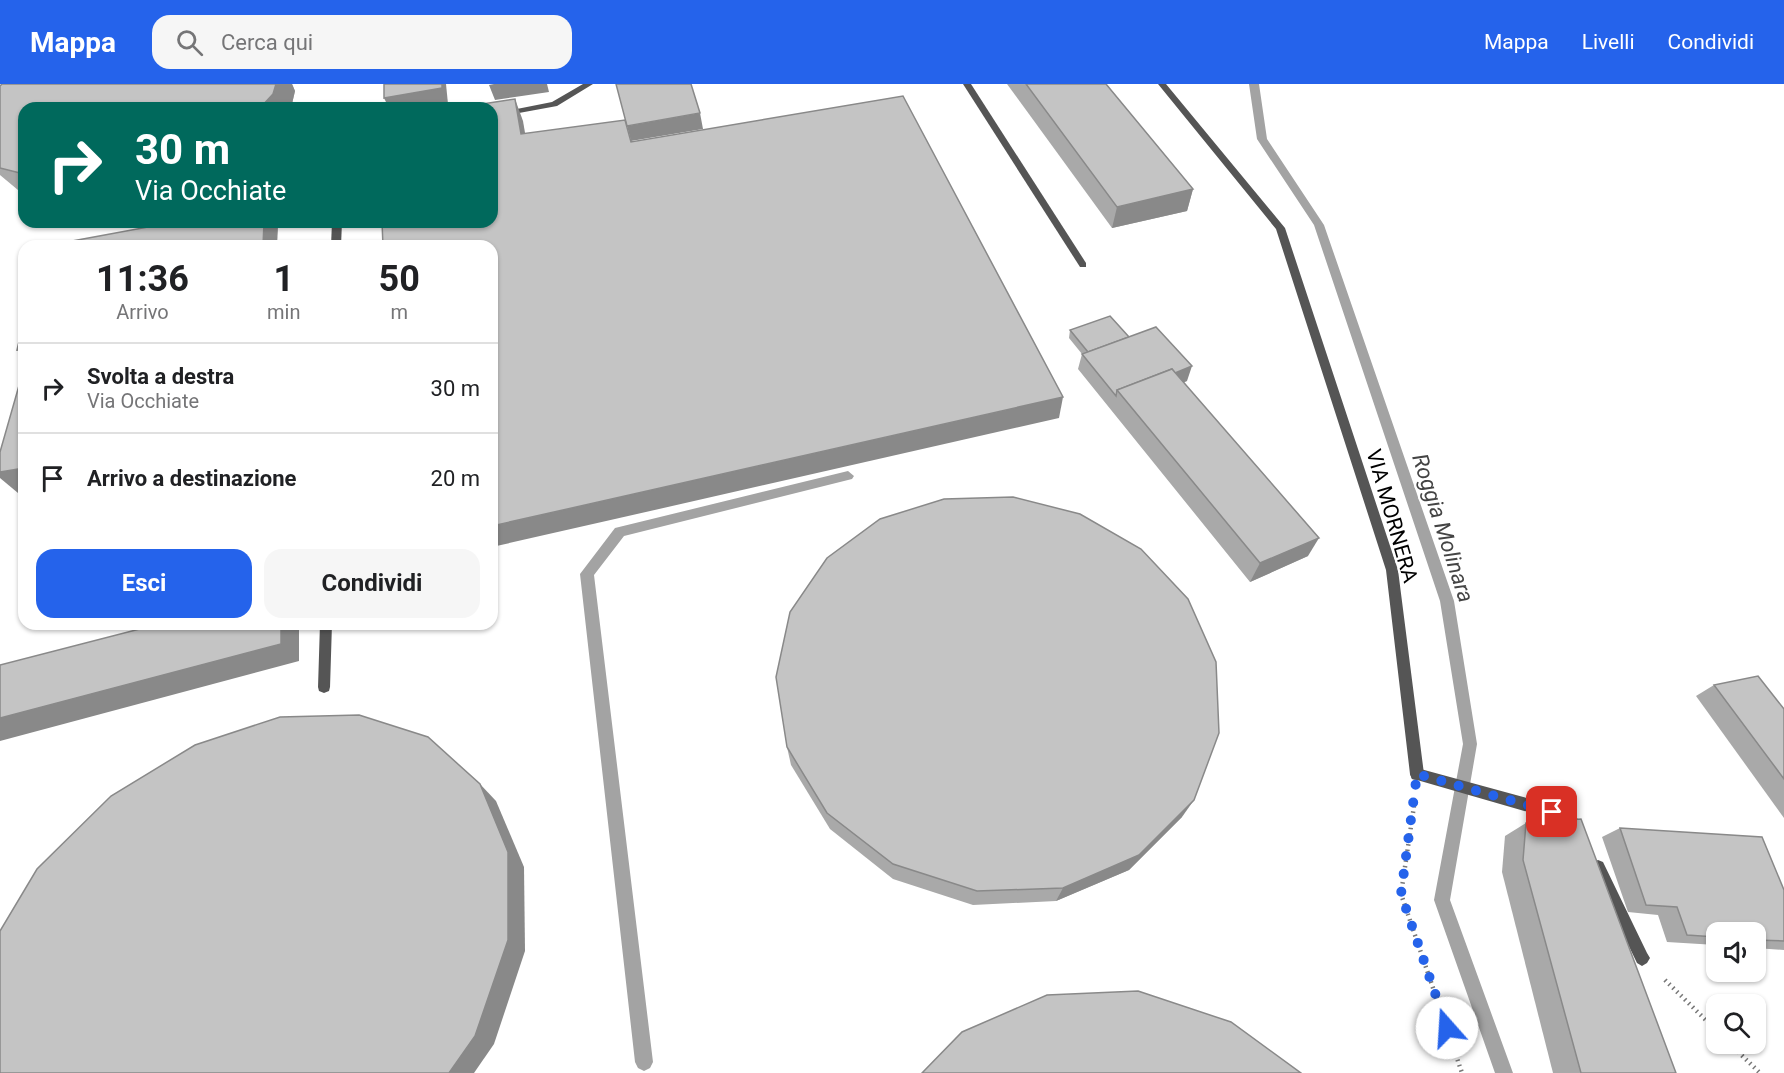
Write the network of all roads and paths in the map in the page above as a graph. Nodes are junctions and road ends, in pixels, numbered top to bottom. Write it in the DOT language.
graph roads {
  1 [pos="589,84"];
  2 [pos="968,84"];
  3 [pos="1162,84"];
  4 [pos="498,115"];
  5 [pos="1083,265"];
  6 [pos="326,630"];
  7 [pos="324,687"];
  8 [pos="1417,774"];
  9 [pos="1642,958"];
  10 [pos="1706,1020"];
  11 [pos="1740,1054"];
  12 [pos="1462,1073"];
  13 [pos="1760,1073"];
  1 -- 4 [label="street"];
  2 -- 5 [label="street"];
  3 -- 8 [label="street, VIA MORNERA"];
  6 -- 7 [label="street"];
  8 -- 9 [label="street"];
  8 -- 12 [label="path"];
  9 -- 10 [label="path"];
  11 -- 13 [label="path"];
}
